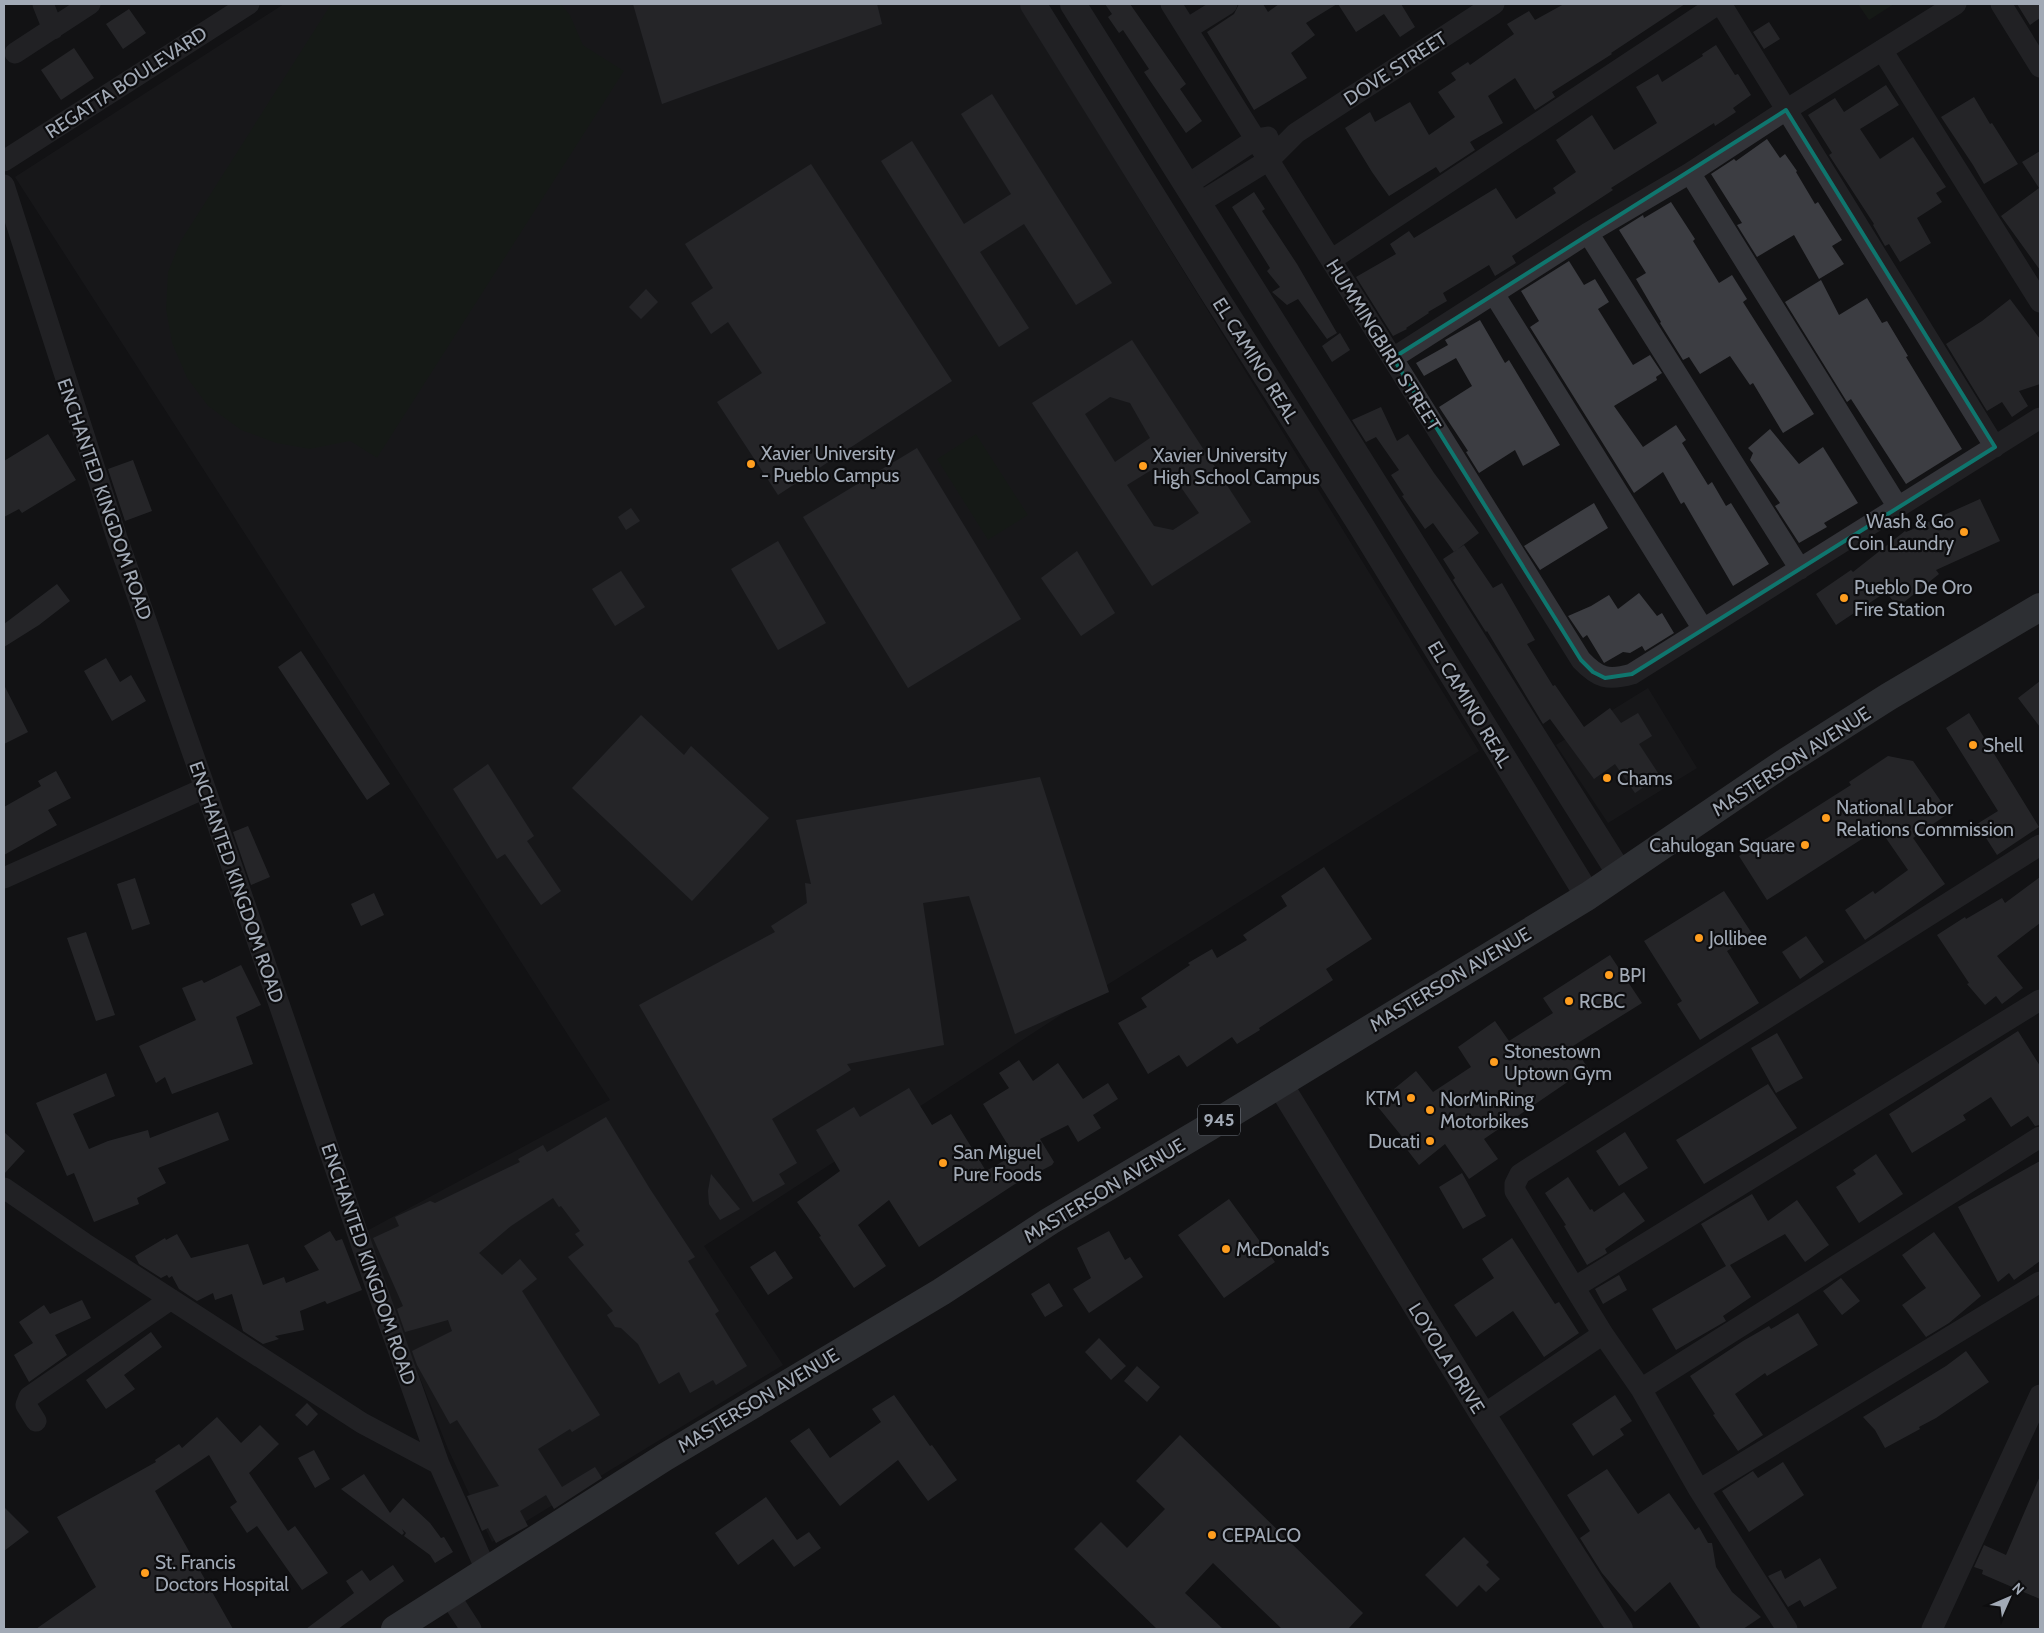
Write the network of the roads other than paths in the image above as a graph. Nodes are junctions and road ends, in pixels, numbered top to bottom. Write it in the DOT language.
graph roads {
  1 [pos="42,4"];
  2 [pos="90,4"];
  3 [pos="249,4"];
  4 [pos="1033,4"];
  5 [pos="1073,4"];
  6 [pos="1171,4"];
  7 [pos="1227,4"];
  8 [pos="1494,4"];
  9 [pos="1719,4"];
  10 [pos="1956,4"];
  11 [pos="2001,4"];
  12 [pos="53,29"];
  13 [pos="1187,29"];
  14 [pos="1882,50"];
  15 [pos="15,53"];
  16 [pos="2040,67"];
  17 [pos="1786,110"];
  18 [pos="1296,133"];
  19 [pos="1256,139"];
  20 [pos="1269,160"];
  21 [pos="4,161"];
  22 [pos="1690,173"];
  23 [pos="4,185"];
  24 [pos="1193,194"];
  25 [pos="1588,233"];
  26 [pos="1331,260"];
  27 [pos="1494,294"];
  28 [pos="2040,302"];
  29 [pos="1393,358"];
  30 [pos="2040,418"];
  31 [pos="1995,446"];
  32 [pos="1898,507"];
  33 [pos="1800,569"];
  34 [pos="2040,607"];
  35 [pos="1703,629"];
  36 [pos="205,788"];
  37 [pos="2040,845"];
  38 [pos="1620,874"];
  39 [pos="4,878"];
  40 [pos="1588,896"];
  41 [pos="2040,1000"];
  42 [pos="1279,1083"];
  43 [pos="2040,1137"];
  44 [pos="4,1188"];
  45 [pos="2040,1282"];
  46 [pos="1575,1287"];
  47 [pos="171,1299"];
  48 [pos="1603,1334"];
  49 [pos="1641,1389"];
  50 [pos="2040,1395"];
  51 [pos="1483,1415"];
  52 [pos="36,1421"];
  53 [pos="439,1464"];
  54 [pos="1699,1490"];
  55 [pos="487,1572"];
  56 [pos="449,1595"];
  57 [pos="412,1625"];
  58 [pos="471,1629"];
  59 [pos="1620,1629"];
  60 [pos="1787,1629"];
  61 [pos="1932,1629"];
  1 -- 12 [label="street"];
  2 -- 12 [label="street"];
  3 -- 21 [label="street, REGATTA BOULEVARD"];
  4 -- 40 [label="street, EL CAMINO REAL"];
  5 -- 24 [label="street, EL CAMINO REAL"];
  6 -- 13 [label="street, HUMMINGBIRD STREET"];
  7 -- 13 [label="street"];
  8 -- 18 [label="street, DOVE STREET"];
  9 -- 17 [label="street"];
  9 -- 26 [label="street"];
  10 -- 14 [label="street"];
  11 -- 16 [label="street"];
  12 -- 15 [label="street"];
  13 -- 19 [label="street, HUMMINGBIRD STREET"];
  14 -- 17 [label="street"];
  14 -- 28 [label="street"];
  17 -- 22 [label="street"];
  17 -- 31 [label="street"];
  18 -- 19 [label="street, DOVE STREET"];
  18 -- 20 [label="street, DOVE STREET"];
  19 -- 20 [label="street, HUMMINGBIRD STREET"];
  19 -- 24 [label="street, DOVE STREET"];
  20 -- 24 [label="street, DOVE STREET"];
  20 -- 26 [label="street, HUMMINGBIRD STREET"];
  22 -- 25 [label="street"];
  22 -- 32 [label="street"];
  23 -- 36 [label="street, ENCHANTED KINGDOM ROAD"];
  24 -- 38 [label="street, EL CAMINO REAL"];
  25 -- 27 [label="street"];
  25 -- 33 [label="street"];
  26 -- 29 [label="street, HUMMINGBIRD STREET"];
  27 -- 29 [label="street"];
  27 -- 35 [label="street"];
  29 -- 35 [label="street, HUMMINGBIRD STREET"];
  30 -- 31 [label="street"];
  31 -- 32 [label="street"];
  32 -- 33 [label="street"];
  33 -- 35 [label="street"];
  34 -- 38 [label="main road, MASTERSON AVENUE / 945"];
  36 -- 39 [label="street"];
  36 -- 53 [label="street, ENCHANTED KINGDOM ROAD"];
  37 -- 46 [label="street"];
  38 -- 40 [label="main road, MASTERSON AVENUE / 945"];
  40 -- 42 [label="main road, MASTERSON AVENUE / 945"];
  41 -- 46 [label="street"];
  42 -- 51 [label="street, LOYOLA DRIVE"];
  42 -- 55 [label="main road, MASTERSON AVENUE / 945"];
  43 -- 49 [label="street"];
  44 -- 47 [label="street"];
  45 -- 54 [label="street"];
  46 -- 48 [label="street"];
  47 -- 52 [label="street"];
  47 -- 53 [label="street"];
  48 -- 49 [label="street"];
  48 -- 51 [label="street"];
  49 -- 54 [label="street"];
  50 -- 61 [label="street"];
  51 -- 59 [label="street, LOYOLA DRIVE"];
  53 -- 55 [label="street, ENCHANTED KINGDOM ROAD"];
  54 -- 60 [label="street"];
  55 -- 56 [label="main road, MASTERSON AVENUE / 945"];
  56 -- 57 [label="main road, MASTERSON AVENUE / 945"];
  56 -- 58 [label="street"];
}
